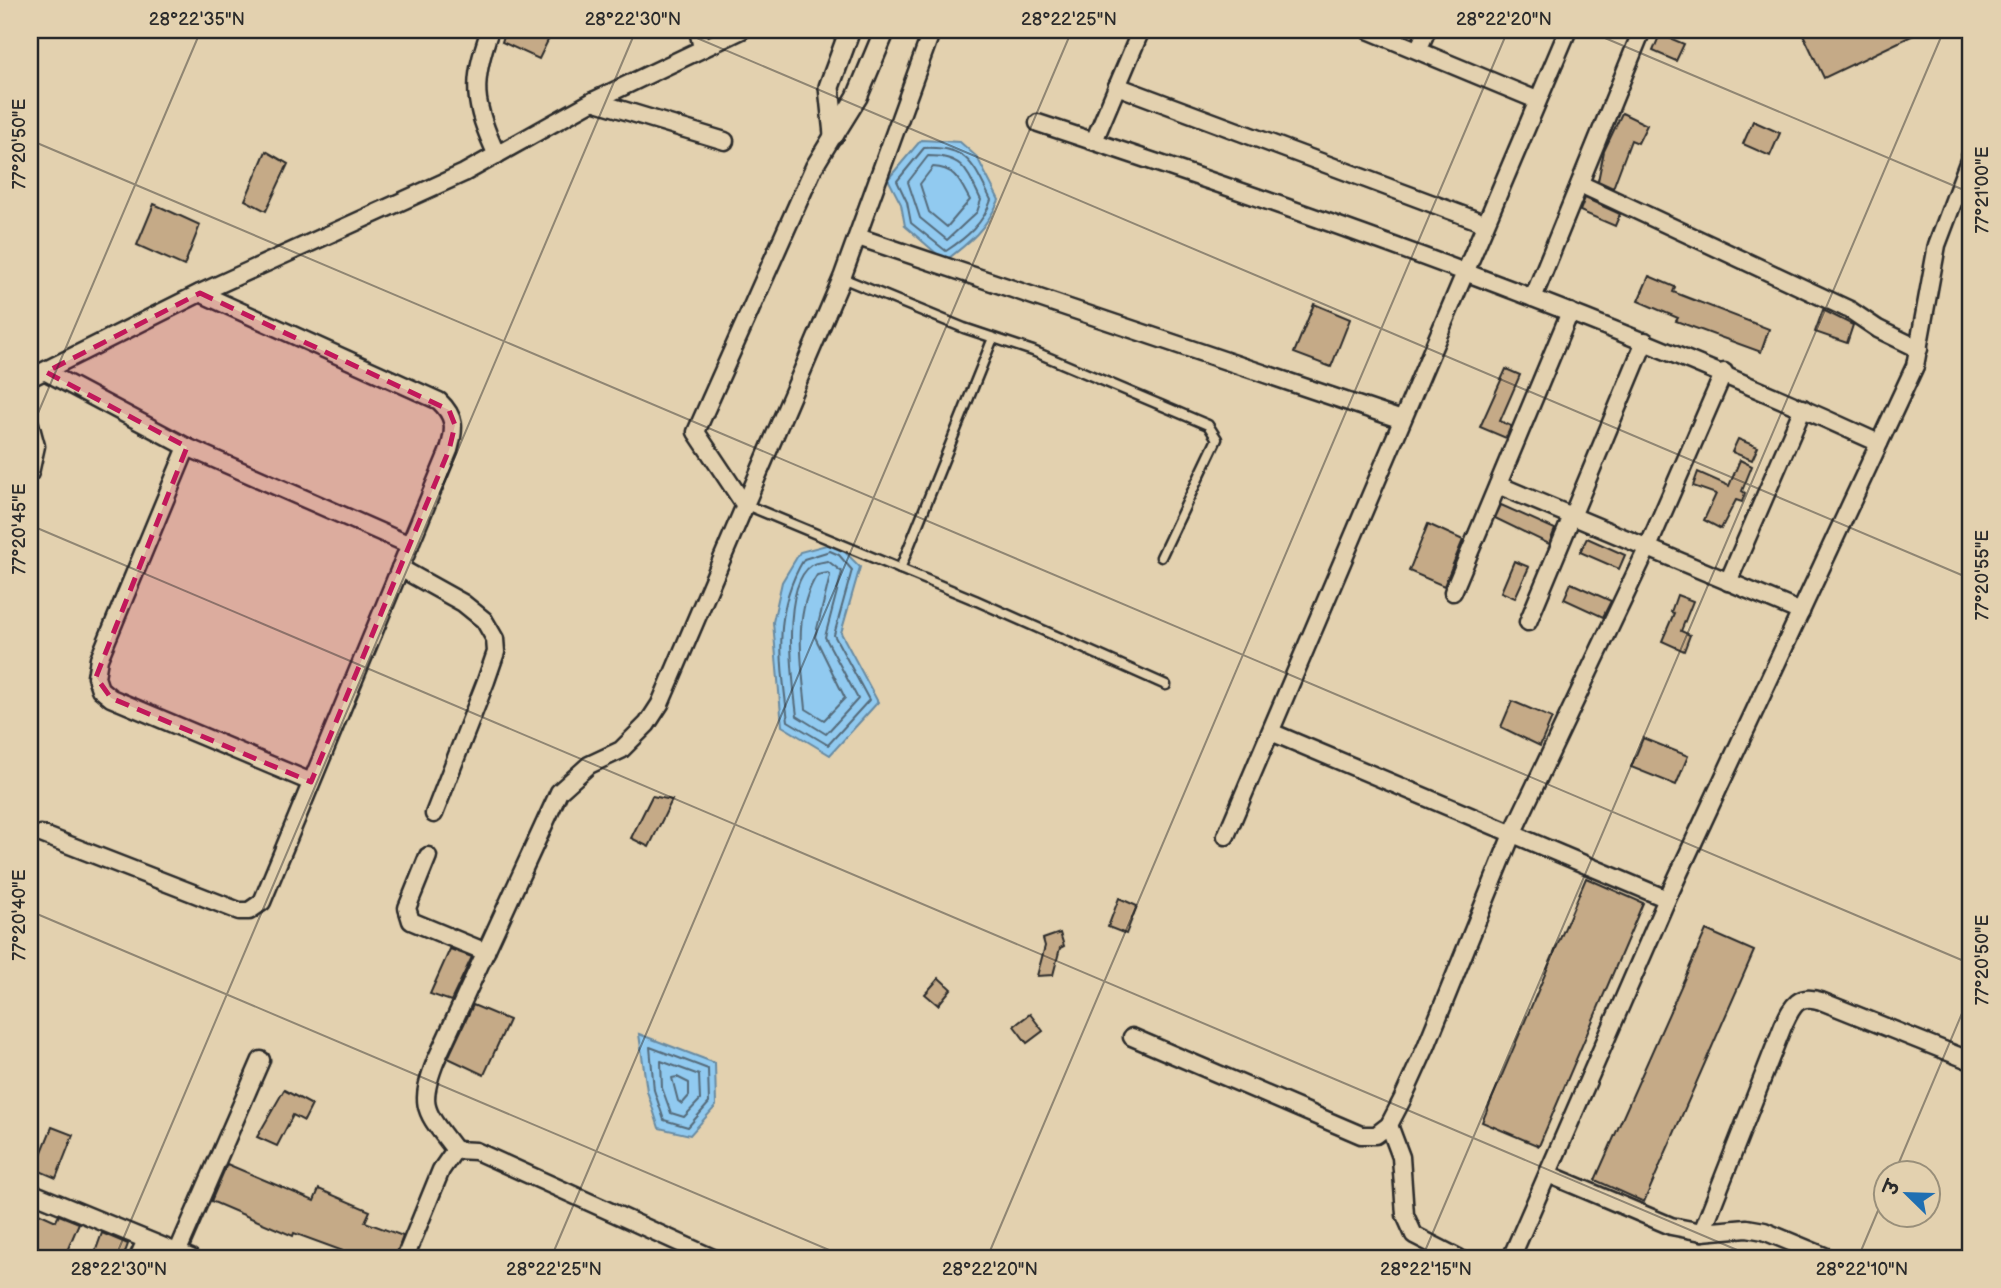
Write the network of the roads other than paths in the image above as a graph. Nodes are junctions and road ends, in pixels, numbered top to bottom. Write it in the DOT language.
graph roads {
  1 [pos="490,30"];
  2 [pos="698,30"];
  3 [pos="742,30"];
  4 [pos="850,30"];
  5 [pos="885,30"];
  6 [pos="932,30"];
  7 [pos="1141,30"];
  8 [pos="1368,30"];
  9 [pos="1427,30"];
  10 [pos="1568,30"];
  11 [pos="1640,35"];
  12 [pos="702,48"];
  13 [pos="1418,50"];
  14 [pos="1117,86"];
  15 [pos="1537,100"];
  16 [pos="593,101"];
  17 [pos="1038,123"];
  18 [pos="834,134"];
  19 [pos="725,141"];
  20 [pos="1094,141"];
  21 [pos="497,155"];
  22 [pos="1971,155"];
  23 [pos="1580,184"];
  24 [pos="1484,223"];
  25 [pos="858,237"];
  26 [pos="1464,271"];
  27 [pos="842,278"];
  28 [pos="200,293"];
  29 [pos="1533,298"];
  30 [pos="1570,312"];
  31 [pos="993,338"];
  32 [pos="1645,341"];
  33 [pos="1919,349"];
  34 [pos="46,372"];
  35 [pos="1724,372"];
  36 [pos="30,378"];
  37 [pos="1804,408"];
  38 [pos="1402,420"];
  39 [pos="30,424"];
  40 [pos="1879,443"];
  41 [pos="187,447"];
  42 [pos="30,472"];
  43 [pos="1498,485"];
  44 [pos="744,505"];
  45 [pos="1574,517"];
  46 [pos="410,545"];
  47 [pos="1648,547"];
  48 [pos="1161,557"];
  49 [pos="400,568"];
  50 [pos="900,569"];
  51 [pos="1728,582"];
  52 [pos="1453,592"];
  53 [pos="1801,612"];
  54 [pos="1528,622"];
  55 [pos="1166,685"];
  56 [pos="1270,732"];
  57 [pos="311,782"];
  58 [pos="435,814"];
  59 [pos="1513,832"];
  60 [pos="41,834"];
  61 [pos="1226,836"];
  62 [pos="428,856"];
  63 [pos="1667,899"];
  64 [pos="486,952"];
  65 [pos="1132,1037"];
  66 [pos="261,1060"];
  67 [pos="1971,1061"];
  68 [pos="1388,1125"];
  69 [pos="455,1150"];
  70 [pos="1548,1174"];
  71 [pos="30,1192"];
  72 [pos="1702,1231"];
  73 [pos="146,1240"];
  74 [pos="184,1255"];
  75 [pos="138,1258"];
  76 [pos="405,1258"];
  77 [pos="713,1258"];
  78 [pos="1458,1258"];
  79 [pos="1511,1258"];
  80 [pos="1829,1258"];
  1 -- 21 [label="street"];
  2 -- 12 [label="street"];
  3 -- 12 [label="street"];
  4 -- 18 [label="street"];
  5 -- 18 [label="street"];
  6 -- 25 [label="street"];
  7 -- 14 [label="street"];
  8 -- 13 [label="street"];
  9 -- 13 [label="street"];
  10 -- 15 [label="street"];
  11 -- 23 [label="street"];
  12 -- 16 [label="street"];
  13 -- 15 [label="street"];
  14 -- 20 [label="street"];
  14 -- 24 [label="street"];
  15 -- 24 [label="street"];
  16 -- 19 [label="street"];
  16 -- 21 [label="street"];
  17 -- 20 [label="street"];
  18 -- 44 [label="street"];
  20 -- 26 [label="street"];
  21 -- 28 [label="street"];
  22 -- 33 [label="street"];
  23 -- 29 [label="street"];
  23 -- 33 [label="street"];
  24 -- 26 [label="street"];
  25 -- 27 [label="street"];
  25 -- 38 [label="street"];
  26 -- 29 [label="street"];
  26 -- 38 [label="street"];
  27 -- 31 [label="lane"];
  27 -- 44 [label="street"];
  28 -- 34 [label="street"];
  28 -- 46 [label="street"];
  29 -- 30 [label="street"];
  30 -- 32 [label="street"];
  30 -- 43 [label="street"];
  31 -- 48 [label="lane"];
  31 -- 50 [label="lane"];
  32 -- 35 [label="street"];
  32 -- 45 [label="street"];
  33 -- 40 [label="street"];
  34 -- 36 [label="street"];
  34 -- 41 [label="street"];
  35 -- 37 [label="street"];
  35 -- 47 [label="street"];
  37 -- 40 [label="street"];
  37 -- 51 [label="street"];
  38 -- 56 [label="street"];
  39 -- 42 [label="street"];
  40 -- 53 [label="street"];
  41 -- 46 [label="street"];
  41 -- 57 [label="street"];
  43 -- 45 [label="street"];
  43 -- 52 [label="street"];
  44 -- 50 [label="lane"];
  44 -- 64 [label="street"];
  45 -- 47 [label="street"];
  45 -- 54 [label="street"];
  46 -- 49 [label="street"];
  47 -- 51 [label="street"];
  47 -- 59 [label="street"];
  49 -- 57 [label="street"];
  49 -- 58 [label="street"];
  50 -- 55 [label="lane"];
  51 -- 53 [label="street"];
  53 -- 63 [label="street"];
  56 -- 59 [label="street"];
  56 -- 61 [label="street"];
  57 -- 60 [label="street"];
  59 -- 63 [label="street"];
  59 -- 68 [label="street"];
  62 -- 64 [label="street"];
  63 -- 70 [label="street"];
  64 -- 69 [label="street"];
  65 -- 68 [label="street"];
  66 -- 74 [label="street"];
  67 -- 72 [label="street"];
  68 -- 78 [label="street"];
  69 -- 76 [label="street"];
  69 -- 77 [label="street"];
  70 -- 72 [label="street"];
  70 -- 79 [label="street"];
  71 -- 73 [label="street"];
  72 -- 80 [label="street"];
  73 -- 74 [label="street"];
  73 -- 75 [label="street"];
}
